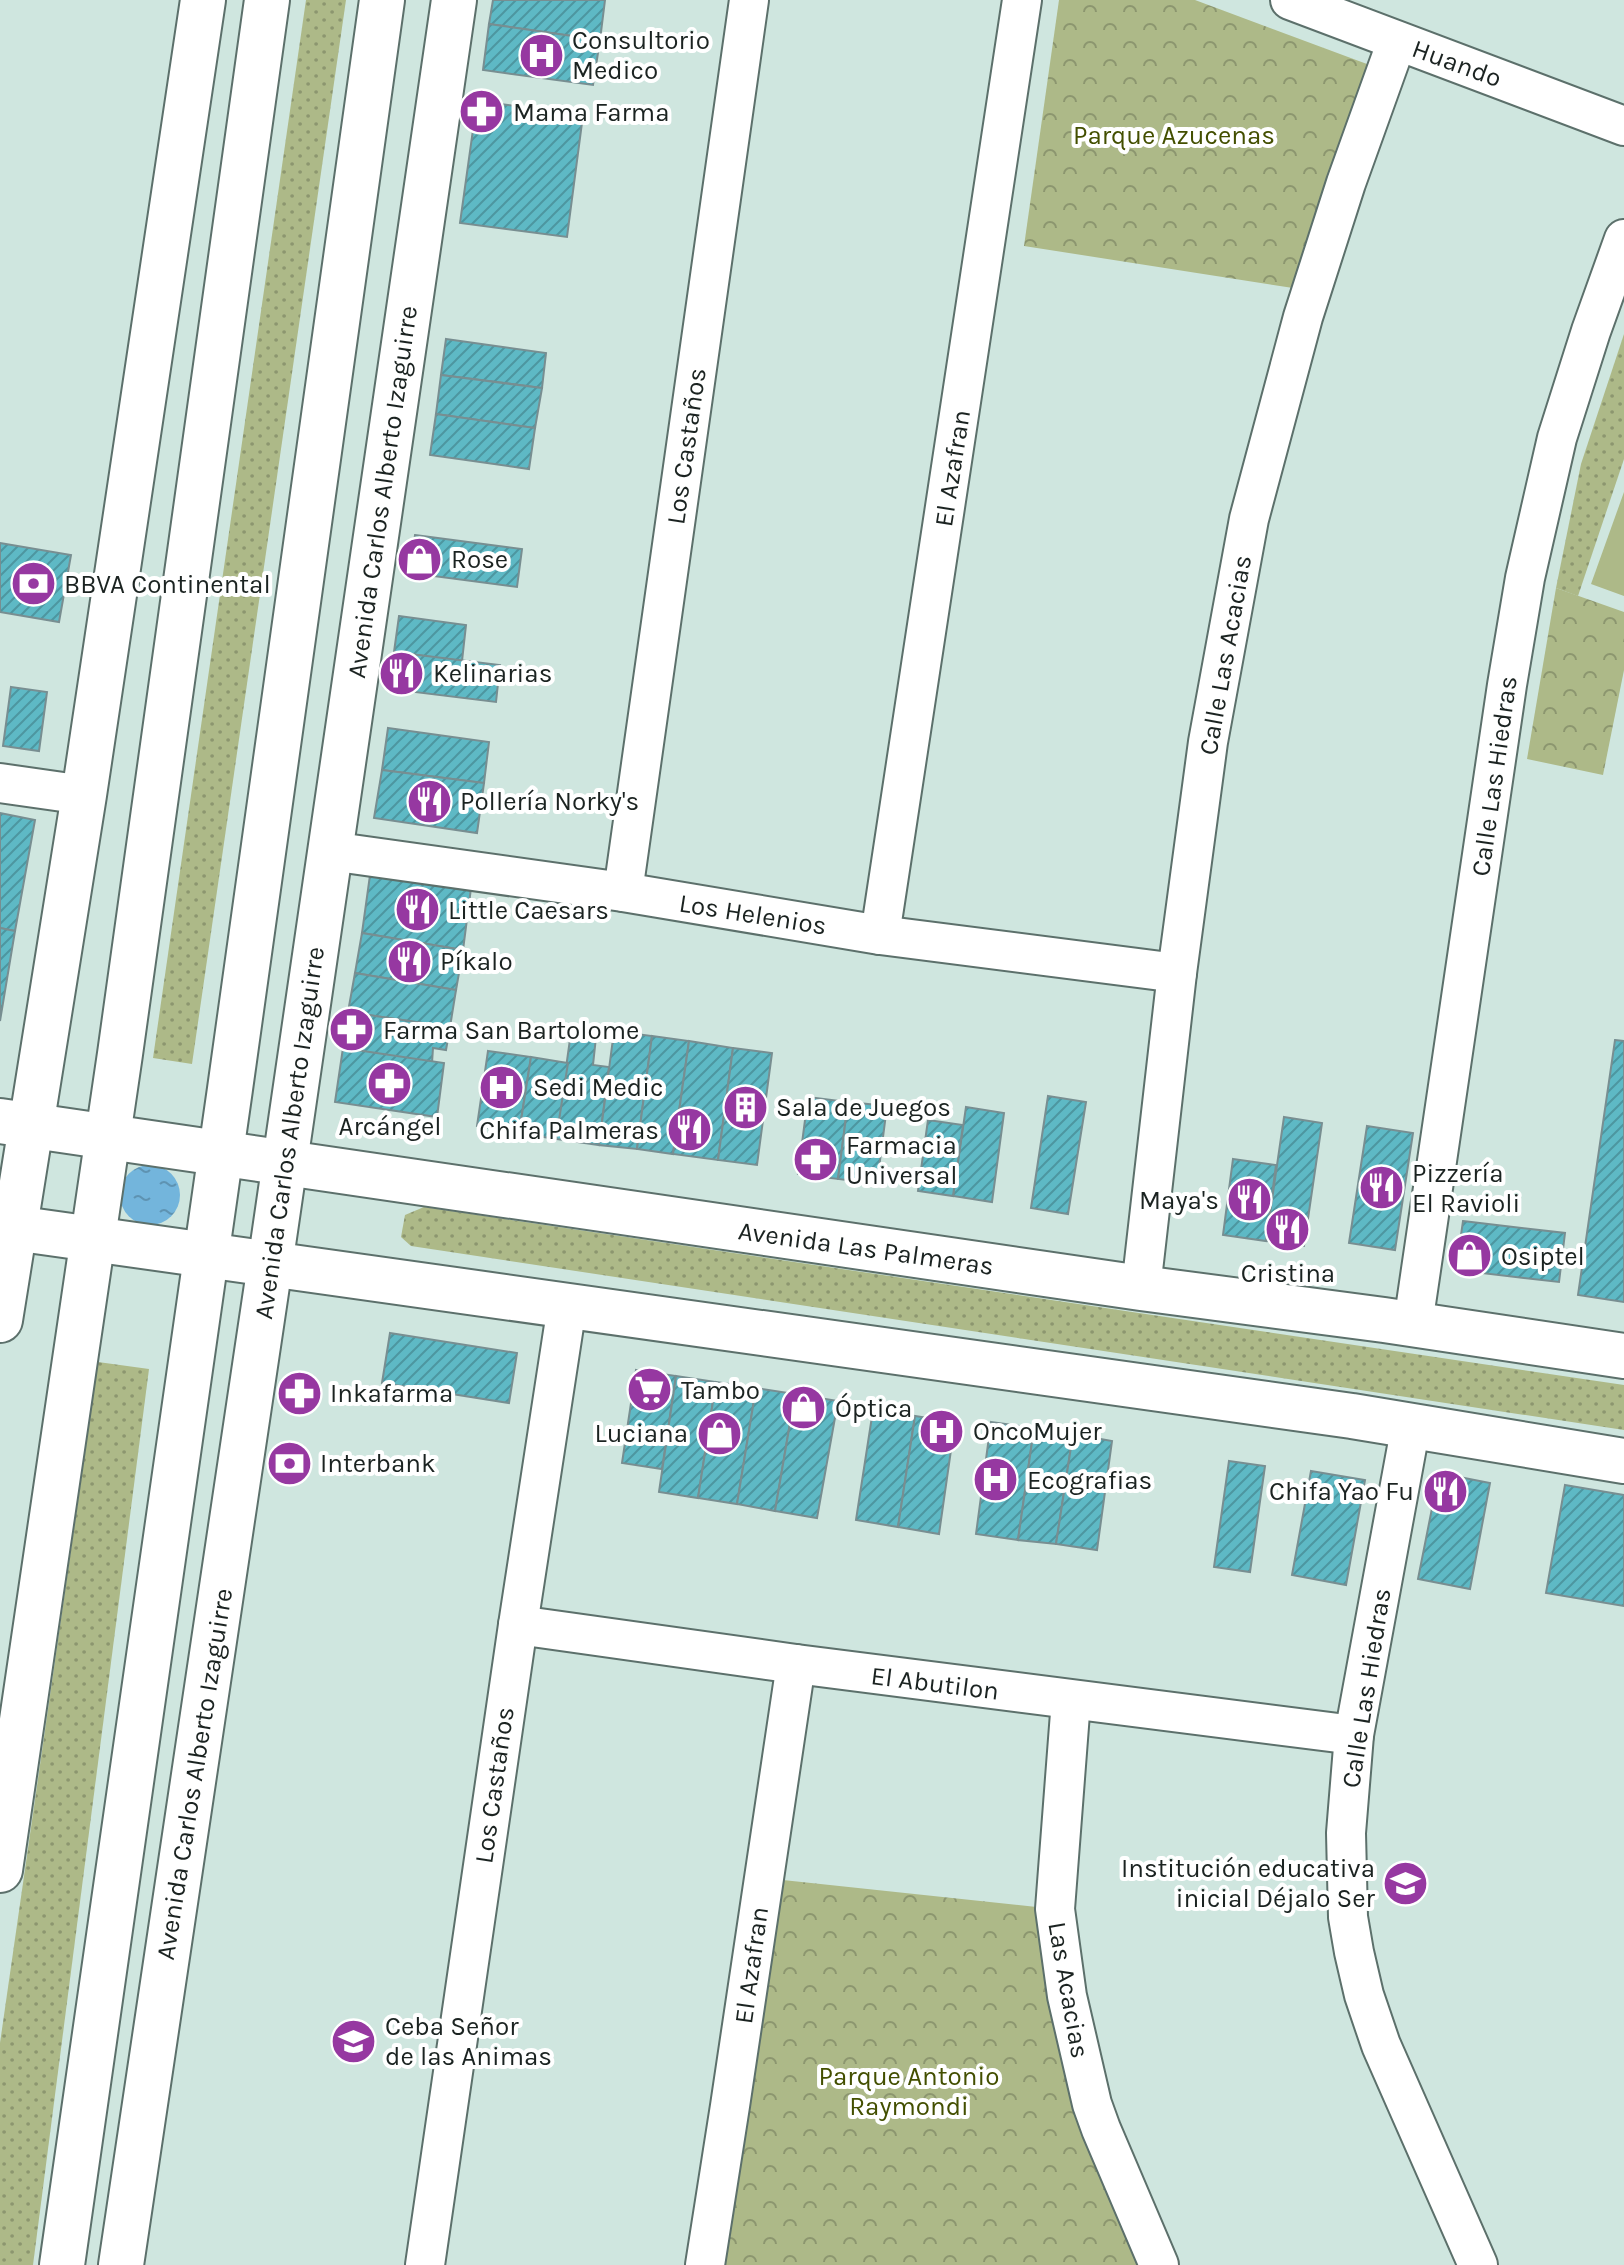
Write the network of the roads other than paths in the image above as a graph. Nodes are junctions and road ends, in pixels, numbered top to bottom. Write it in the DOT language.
graph roads {
  1 [pos="203,0"];
  2 [pos="267,0"];
  3 [pos="382,0"];
  4 [pos="454,0"];
  5 [pos="749,0"];
  6 [pos="1022,0"];
  7 [pos="1290,0"];
  8 [pos="1397,41"];
  9 [pos="1624,126"];
  10 [pos="1624,239"];
  11 [pos="0,783"];
  12 [pos="84,795"];
  13 [pos="330,851"];
  14 [pos="623,892"];
  15 [pos="880,935"];
  16 [pos="1177,973"];
  17 [pos="16,1124"];
  18 [pos="109,1136"];
  19 [pos="221,1154"];
  20 [pos="284,1163"];
  21 [pos="7,1227"];
  22 [pos="92,1238"];
  23 [pos="205,1256"];
  24 [pos="270,1265"];
  25 [pos="1141,1288"];
  26 [pos="567,1306"];
  27 [pos="0,1320"];
  28 [pos="1413,1324"];
  29 [pos="1624,1356"];
  30 [pos="1411,1425"];
  31 [pos="1624,1461"];
  32 [pos="518,1625"];
  33 [pos="796,1664"];
  34 [pos="1071,1700"];
  35 [pos="1354,1735"];
  36 [pos="0,1870"];
  37 [pos="62,2265"];
  38 [pos="121,2265"];
  39 [pos="425,2265"];
  40 [pos="705,2265"];
  41 [pos="1159,2265"];
  42 [pos="1478,2265"];
  1 -- 12 [label="main road"];
  2 -- 18 [label="main road"];
  3 -- 19 [label="main road"];
  4 -- 13 [label="main road, Avenida Carlos Alberto Izaguirre"];
  5 -- 14 [label="street, Los Castaños"];
  6 -- 15 [label="street, El Azafran"];
  7 -- 8 [label="street, Huando"];
  8 -- 9 [label="street, Huando"];
  8 -- 16 [label="street, Calle Las Acacias"];
  10 -- 28 [label="street, Calle Las Hiedras"];
  11 -- 12 [label="street"];
  12 -- 17 [label="main road"];
  13 -- 14 [label="street, Los Helenios"];
  13 -- 20 [label="main road, Avenida Carlos Alberto Izaguirre"];
  14 -- 15 [label="street, Los Helenios"];
  15 -- 16 [label="street, Los Helenios"];
  16 -- 25 [label="street, Calle Las Acacias"];
  17 -- 18 [label="main road, Avenida Las Palmeras"];
  17 -- 21 [label="main road"];
  18 -- 19 [label="main road, Avenida Las Palmeras"];
  18 -- 22 [label="main road"];
  19 -- 20 [label="main road, Avenida Las Palmeras"];
  19 -- 23 [label="main road"];
  20 -- 24 [label="main road, Avenida Carlos Alberto Izaguirre"];
  20 -- 25 [label="main road, Avenida Las Palmeras"];
  21 -- 22 [label="main road"];
  21 -- 27 [label="main road"];
  22 -- 23 [label="main road"];
  22 -- 36 [label="main road"];
  23 -- 24 [label="main road"];
  23 -- 37 [label="main road"];
  24 -- 26 [label="main road"];
  24 -- 38 [label="main road, Avenida Carlos Alberto Izaguirre"];
  25 -- 28 [label="main road, Avenida Las Palmeras"];
  26 -- 30 [label="main road"];
  26 -- 32 [label="street, Los Castaños"];
  28 -- 29 [label="main road, Avenida Las Palmeras"];
  30 -- 31 [label="main road"];
  30 -- 35 [label="street, Calle Las Hiedras"];
  32 -- 33 [label="street, El Abutilon"];
  32 -- 39 [label="street, Los Castaños"];
  33 -- 34 [label="street, El Abutilon"];
  33 -- 40 [label="street, El Azafran"];
  34 -- 35 [label="street, El Abutilon"];
  34 -- 41 [label="street, Las Acacias"];
  35 -- 42 [label="street, Calle Las Hiedras"];
}
